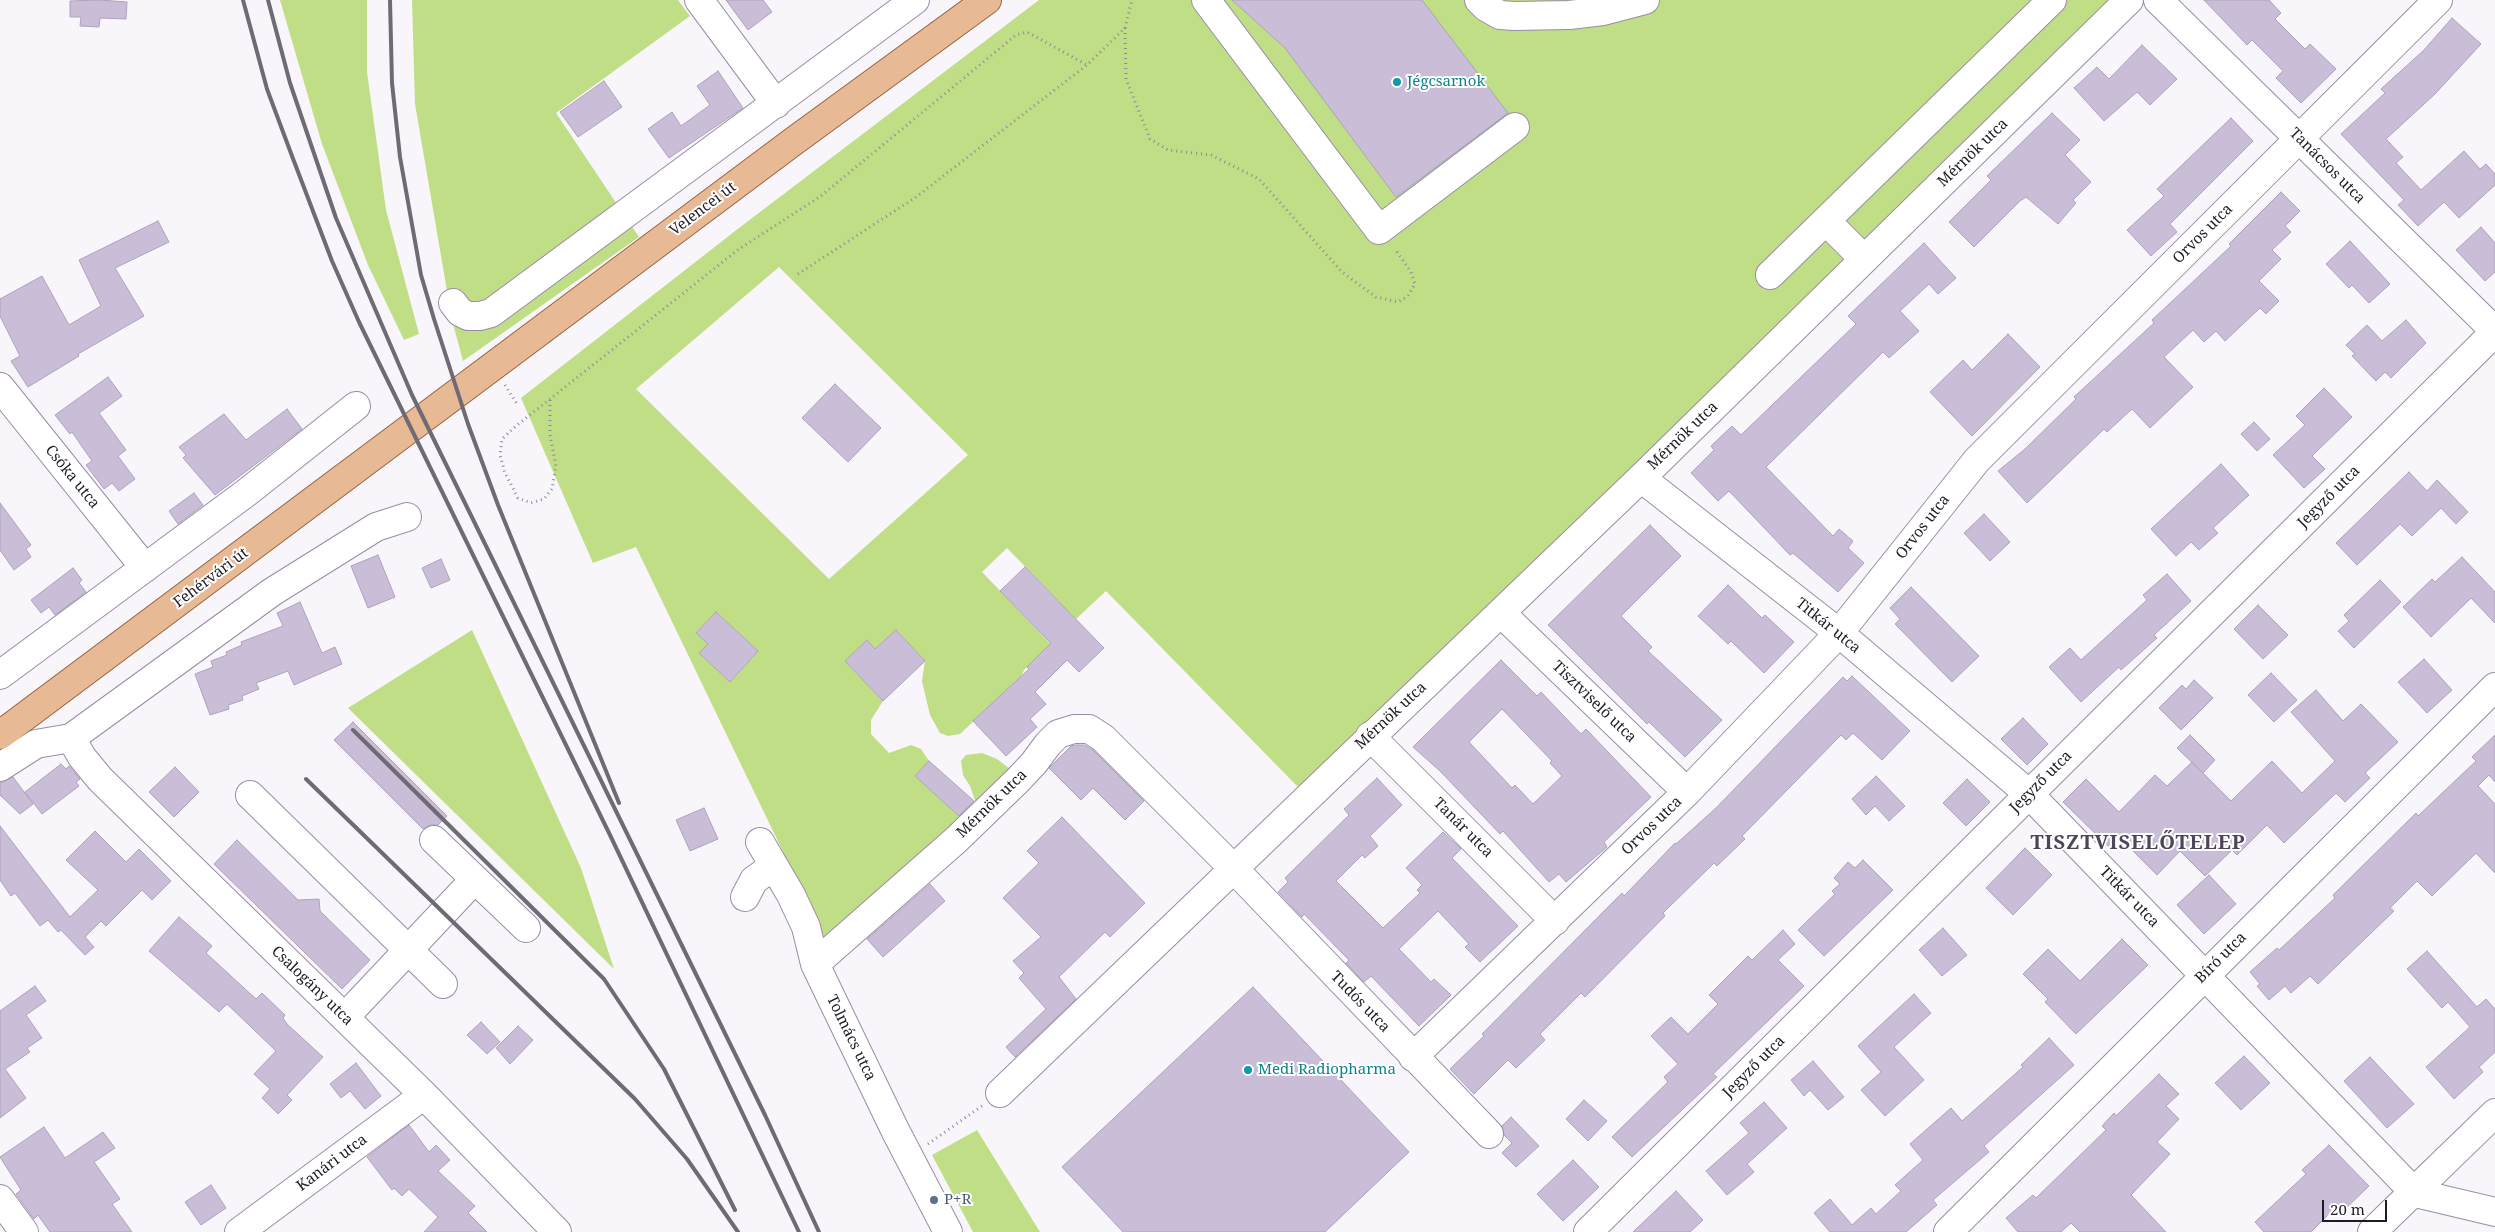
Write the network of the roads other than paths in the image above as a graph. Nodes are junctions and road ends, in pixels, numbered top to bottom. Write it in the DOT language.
graph roads {
  1 [pos="699,0"];
  2 [pos="915,0"];
  3 [pos="987,0"];
  4 [pos="1206,0"];
  5 [pos="1479,0"];
  6 [pos="1645,0"];
  7 [pos="2052,0"];
  8 [pos="2129,0"];
  9 [pos="2158,0"];
  10 [pos="2438,0"];
  11 [pos="776,104"];
  12 [pos="1514,127"];
  13 [pos="2299,139"];
  14 [pos="1826,221"];
  15 [pos="1864,259"];
  16 [pos="1770,276"];
  17 [pos="453,303"];
  18 [pos="2495,332"];
  19 [pos="0,387"];
  20 [pos="356,406"];
  21 [pos="421,420"];
  22 [pos="1641,478"];
  23 [pos="406,517"];
  24 [pos="145,568"];
  25 [pos="1501,612"];
  26 [pos="1839,633"];
  27 [pos="0,675"];
  28 [pos="2495,686"];
  29 [pos="0,735"];
  30 [pos="1370,736"];
  31 [pos="71,738"];
  32 [pos="0,767"];
  33 [pos="1687,792"];
  34 [pos="2029,794"];
  35 [pos="250,795"];
  36 [pos="434,840"];
  37 [pos="760,842"];
  38 [pos="774,866"];
  39 [pos="1234,868"];
  40 [pos="475,879"];
  41 [pos="745,897"];
  42 [pos="1555,921"];
  43 [pos="526,928"];
  44 [pos="410,951"];
  45 [pos="815,964"];
  46 [pos="2204,975"];
  47 [pos="443,984"];
  48 [pos="344,1017"];
  49 [pos="1413,1057"];
  50 [pos="1000,1093"];
  51 [pos="424,1094"];
  52 [pos="2495,1113"];
  53 [pos="1489,1134"];
  54 [pos="2415,1192"];
  55 [pos="0,1199"];
  56 [pos="2495,1212"];
  57 [pos="24,1232"];
  58 [pos="239,1232"];
  59 [pos="557,1232"];
  60 [pos="948,1232"];
  61 [pos="1588,1232"];
  62 [pos="1948,1232"];
  63 [pos="2372,1232"];
  1 -- 11 [label="street"];
  2 -- 11 [label="street"];
  3 -- 21 [label="main road, Velencei út"];
  4 -- 12 [label="street"];
  5 -- 6 [label="street"];
  7 -- 14 [label="street"];
  8 -- 15 [label="street, Mérnök utca"];
  9 -- 13 [label="street, Tanácsos utca"];
  10 -- 13 [label="street, Orvos utca"];
  11 -- 17 [label="street"];
  13 -- 18 [label="street, Tanácsos utca"];
  13 -- 26 [label="street, Orvos utca"];
  14 -- 15 [label="street"];
  14 -- 16 [label="street"];
  15 -- 22 [label="street, Mérnök utca"];
  18 -- 34 [label="street, Jegyző utca"];
  19 -- 24 [label="street, Csóka utca"];
  20 -- 24 [label="street"];
  21 -- 29 [label="main road, Fehérvári út"];
  22 -- 25 [label="street, Mérnök utca"];
  22 -- 26 [label="street, Titkár utca"];
  23 -- 31 [label="street"];
  24 -- 27 [label="street"];
  25 -- 30 [label="street, Mérnök utca"];
  25 -- 33 [label="street, Tisztviselő utca"];
  26 -- 33 [label="street, Orvos utca"];
  26 -- 34 [label="street, Titkár utca"];
  28 -- 46 [label="street, Bíró utca"];
  30 -- 39 [label="street, Mérnök utca"];
  30 -- 42 [label="street, Tanár utca"];
  31 -- 32 [label="street"];
  31 -- 48 [label="street, Csalogány utca"];
  33 -- 42 [label="street, Orvos utca"];
  34 -- 46 [label="street, Titkár utca"];
  34 -- 61 [label="street, Jegyző utca"];
  35 -- 44 [label="street"];
  36 -- 40 [label="street"];
  37 -- 38 [label="street, Tolmács utca"];
  38 -- 41 [label="street"];
  38 -- 45 [label="street, Tolmács utca"];
  39 -- 45 [label="street, Mérnök utca"];
  39 -- 49 [label="street, Tudós utca"];
  39 -- 50 [label="street, Mérnök utca"];
  40 -- 43 [label="street"];
  40 -- 44 [label="street"];
  42 -- 49 [label="street, Orvos utca"];
  44 -- 47 [label="street"];
  44 -- 48 [label="street"];
  45 -- 60 [label="street, Tolmács utca"];
  46 -- 54 [label="street, Titkár utca"];
  46 -- 62 [label="street, Bíró utca"];
  48 -- 51 [label="street, Csalogány utca"];
  49 -- 53 [label="street, Tudós utca"];
  51 -- 58 [label="street, Kanári utca"];
  51 -- 59 [label="street, Csalogány utca"];
  52 -- 54 [label="street"];
  54 -- 56 [label="street"];
  54 -- 63 [label="street"];
  55 -- 57 [label="street"];
}
